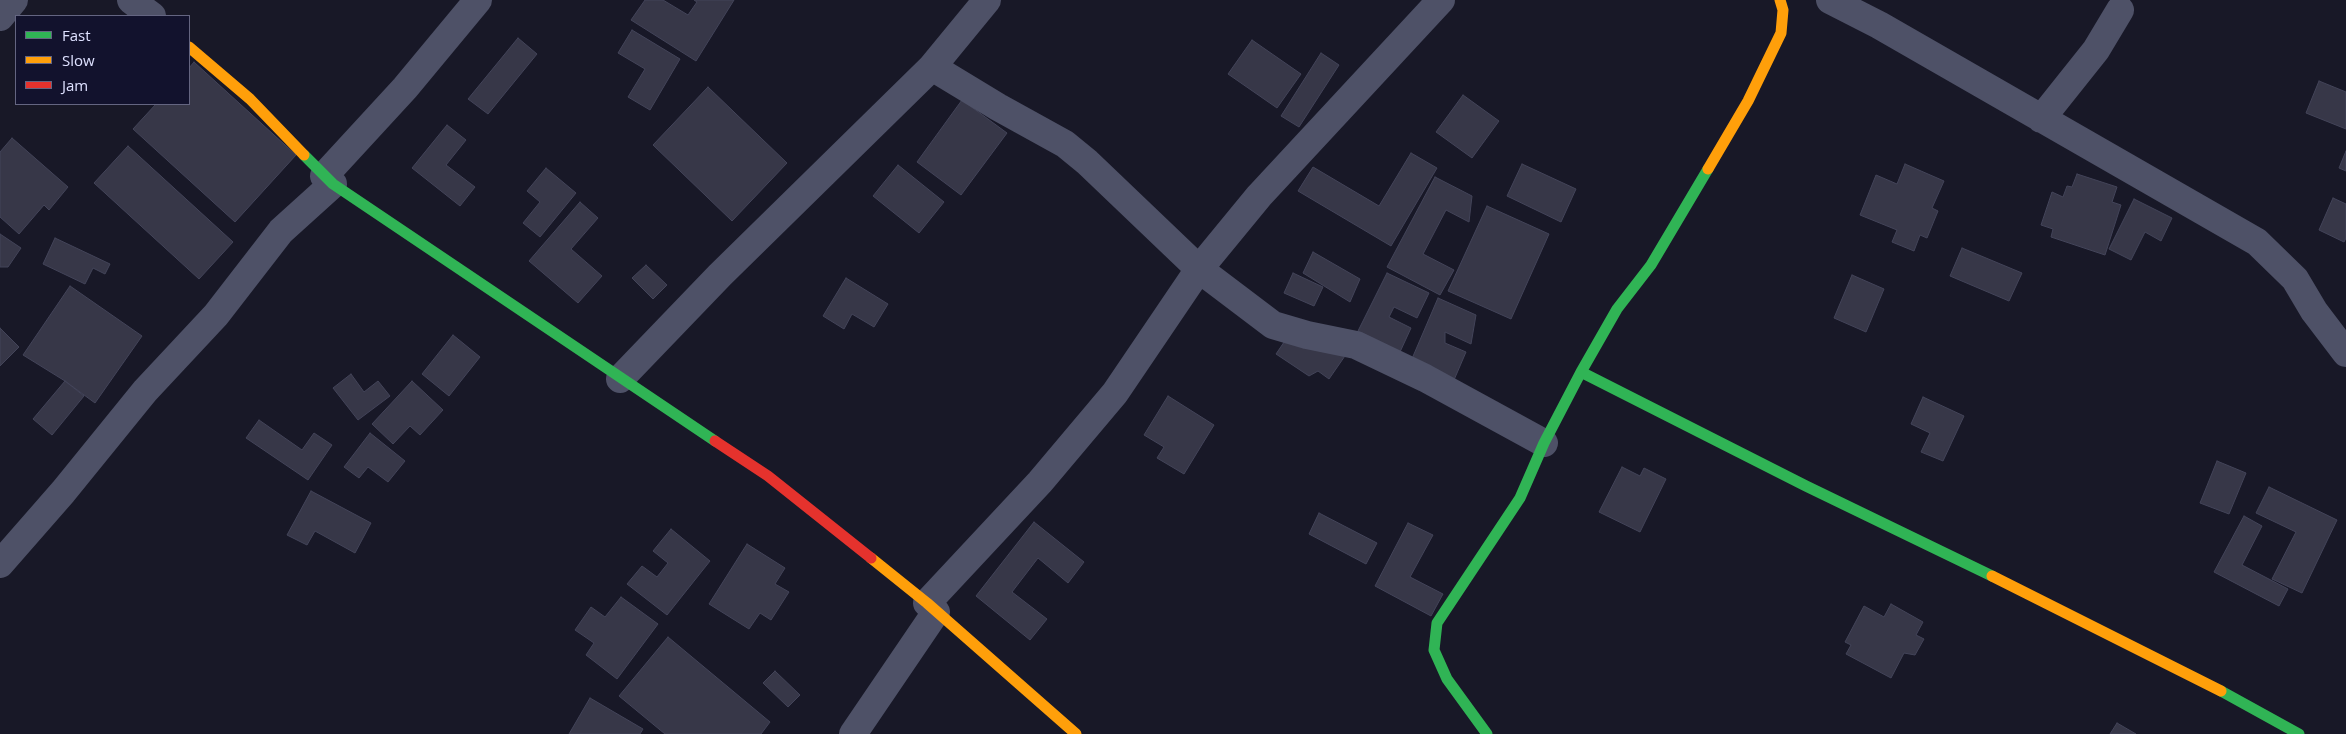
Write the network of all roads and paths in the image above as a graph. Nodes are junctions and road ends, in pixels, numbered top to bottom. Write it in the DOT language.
graph roads {
  1 [pos="14,0"];
  2 [pos="131,0"];
  3 [pos="478,0"];
  4 [pos="987,0"];
  5 [pos="1441,0"];
  6 [pos="1780,0"];
  7 [pos="1830,0"];
  8 [pos="2120,10"];
  9 [pos="151,15"];
  10 [pos="0,17"];
  11 [pos="190,48"];
  12 [pos="932,67"];
  13 [pos="2041,119"];
  14 [pos="329,180"];
  15 [pos="1199,269"];
  16 [pos="2346,353"];
  17 [pos="1581,372"];
  18 [pos="620,379"];
  19 [pos="1544,443"];
  20 [pos="0,564"];
  21 [pos="931,608"];
  22 [pos="853,734"];
  23 [pos="1076,734"];
  24 [pos="1486,734"];
  25 [pos="2299,734"];
  1 -- 10 [label="street"];
  2 -- 9 [label="street"];
  3 -- 14 [label="street"];
  4 -- 12 [label="street"];
  5 -- 15 [label="street"];
  6 -- 17 [label="street"];
  7 -- 13 [label="street"];
  8 -- 13 [label="street"];
  11 -- 14 [label="street"];
  12 -- 15 [label="street"];
  12 -- 18 [label="street"];
  13 -- 16 [label="street"];
  14 -- 18 [label="street"];
  14 -- 20 [label="street"];
  15 -- 19 [label="street"];
  15 -- 21 [label="street"];
  17 -- 19 [label="street"];
  17 -- 25 [label="street"];
  18 -- 21 [label="street"];
  19 -- 24 [label="street"];
  21 -- 22 [label="street"];
  21 -- 23 [label="street"];
}
